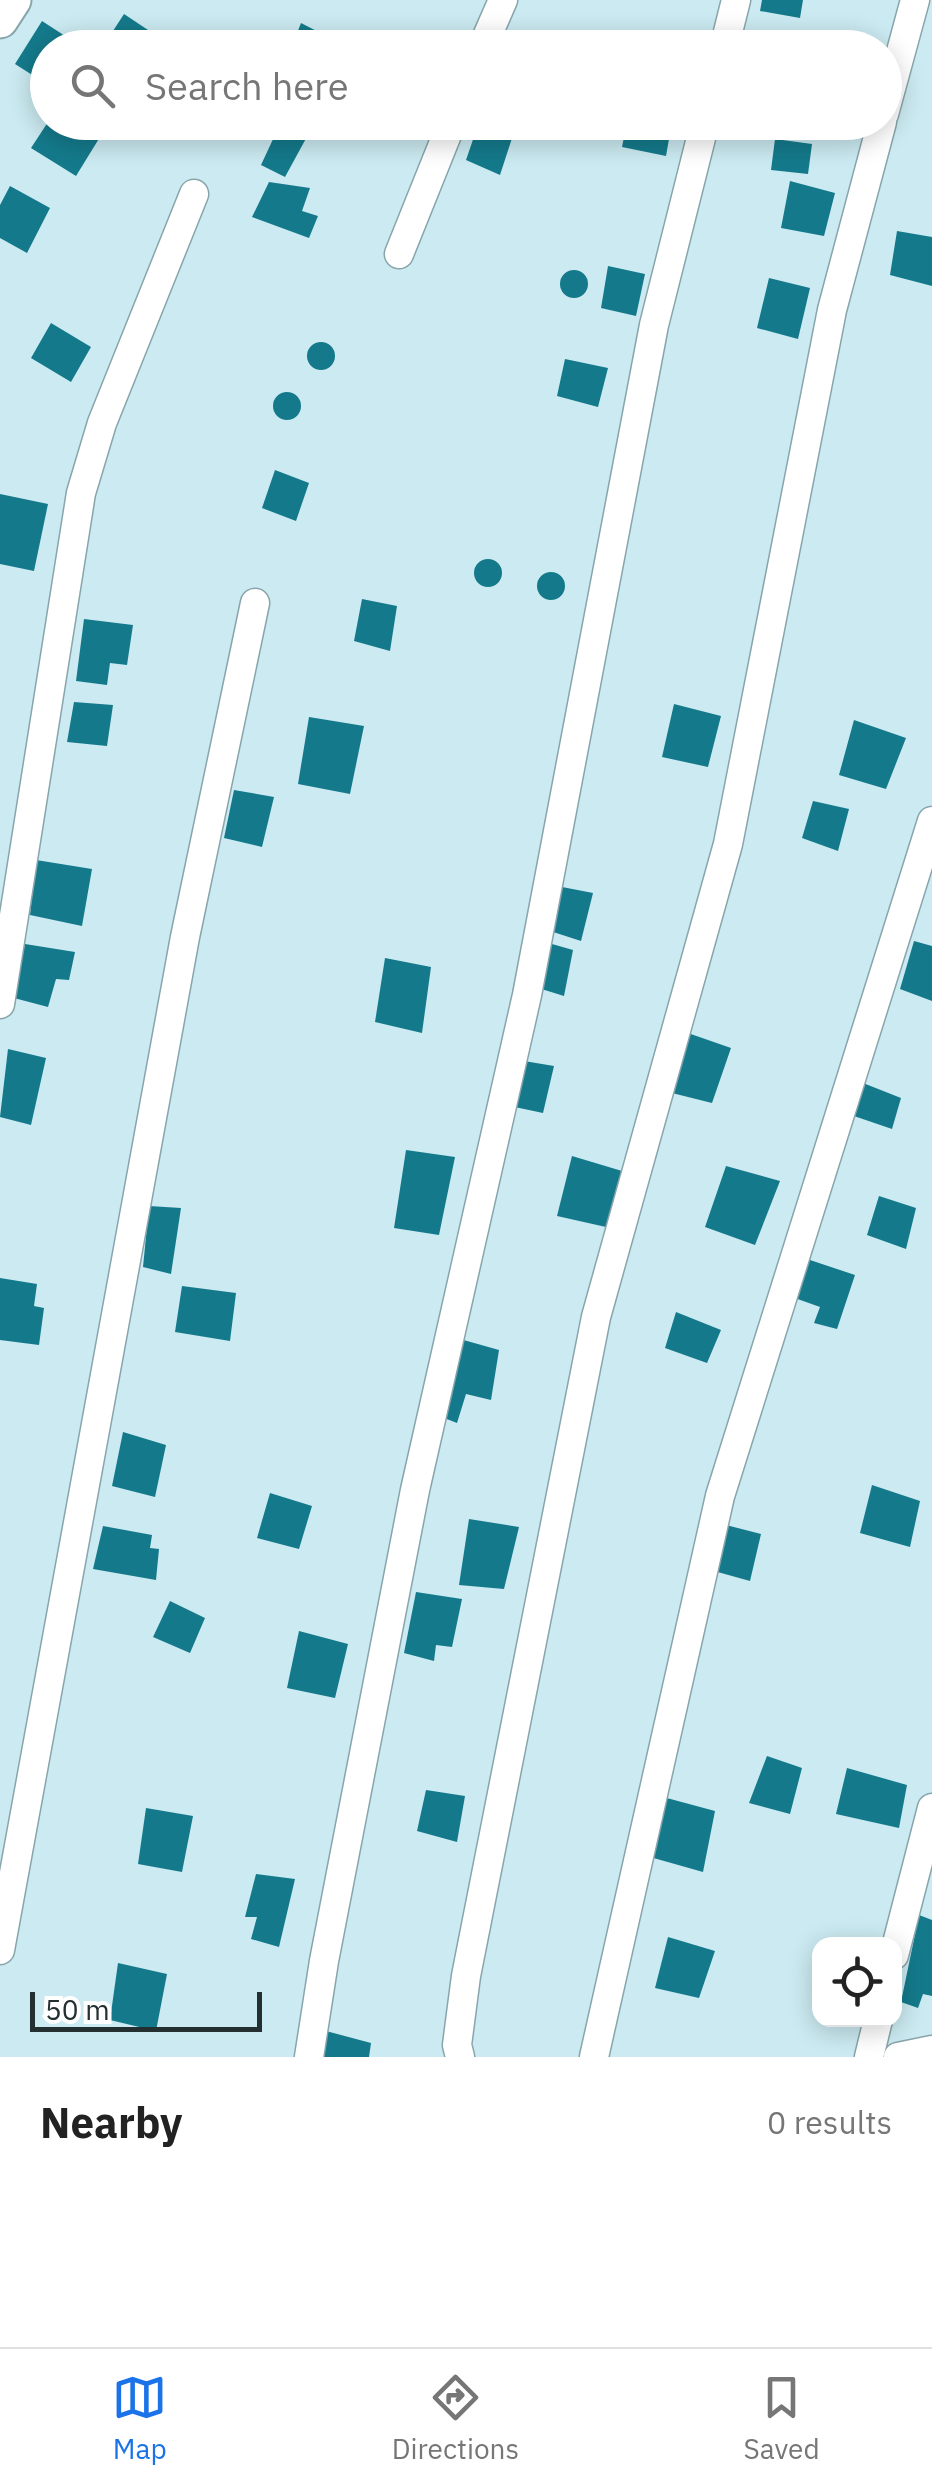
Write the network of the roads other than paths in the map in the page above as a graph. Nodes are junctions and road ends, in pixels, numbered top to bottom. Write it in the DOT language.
graph roads {
  1 [pos="13,0"];
  2 [pos="503,0"];
  3 [pos="736,0"];
  4 [pos="915,0"];
  5 [pos="0,20"];
  6 [pos="490,30"];
  7 [pos="728,30"];
  8 [pos="902,48"];
  9 [pos="445,140"];
  10 [pos="700,140"];
  11 [pos="877,140"];
  12 [pos="194,194"];
  13 [pos="399,254"];
  14 [pos="256,603"];
  15 [pos="932,821"];
  16 [pos="0,1004"];
  17 [pos="932,1808"];
  18 [pos="899,1937"];
  19 [pos="0,1950"];
  20 [pos="876,2027"];
  21 [pos="932,2050"];
  22 [pos="310,2057"];
  23 [pos="460,2057"];
  24 [pos="594,2057"];
  25 [pos="868,2057"];
  26 [pos="898,2057"];
  1 -- 5 [label="street"];
  2 -- 6 [label="street"];
  3 -- 7 [label="street"];
  4 -- 8 [label="street"];
  9 -- 13 [label="street"];
  10 -- 22 [label="street"];
  11 -- 23 [label="street"];
  12 -- 16 [label="street"];
  14 -- 19 [label="street"];
  15 -- 24 [label="street"];
  17 -- 18 [label="street"];
  20 -- 25 [label="street"];
  21 -- 26 [label="street"];
}
